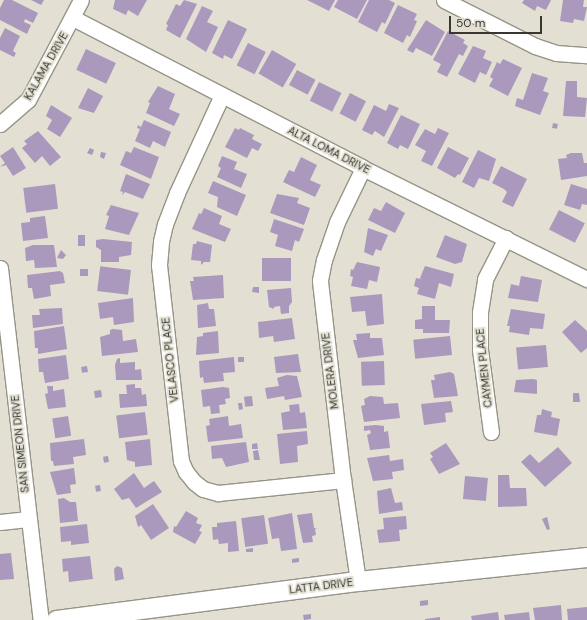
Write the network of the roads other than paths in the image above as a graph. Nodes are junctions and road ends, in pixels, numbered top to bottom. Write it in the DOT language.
graph roads {
  1 [pos="81,0"];
  2 [pos="444,0"];
  3 [pos="73,18"];
  4 [pos="587,55"];
  5 [pos="222,95"];
  6 [pos="0,124"];
  7 [pos="363,168"];
  8 [pos="506,238"];
  9 [pos="0,268"];
  10 [pos="587,279"];
  11 [pos="491,432"];
  12 [pos="343,480"];
  13 [pos="28,519"];
  14 [pos="0,522"];
  15 [pos="587,557"];
  16 [pos="358,581"];
  17 [pos="40,620"];
  18 [pos="56,620"];
  1 -- 3 [label="street, KALAMA DRIVE"];
  2 -- 4 [label="street"];
  3 -- 5 [label="street, ALTA LOMA DRIVE"];
  3 -- 6 [label="street, KALAMA DRIVE"];
  5 -- 7 [label="street, ALTA LOMA DRIVE"];
  5 -- 12 [label="street, VELASCO PLACE"];
  7 -- 8 [label="street, ALTA LOMA DRIVE"];
  7 -- 12 [label="street, MOLERA DRIVE"];
  8 -- 10 [label="street, ALTA LOMA DRIVE"];
  8 -- 11 [label="street, CAYMEN PLACE"];
  9 -- 13 [label="street, SAN SIMEON DRIVE"];
  12 -- 16 [label="street, MOLERA DRIVE"];
  13 -- 14 [label="street"];
  13 -- 17 [label="street, SAN SIMEON DRIVE"];
  15 -- 16 [label="street, LATTA DRIVE"];
  16 -- 18 [label="street, LATTA DRIVE"];
}
